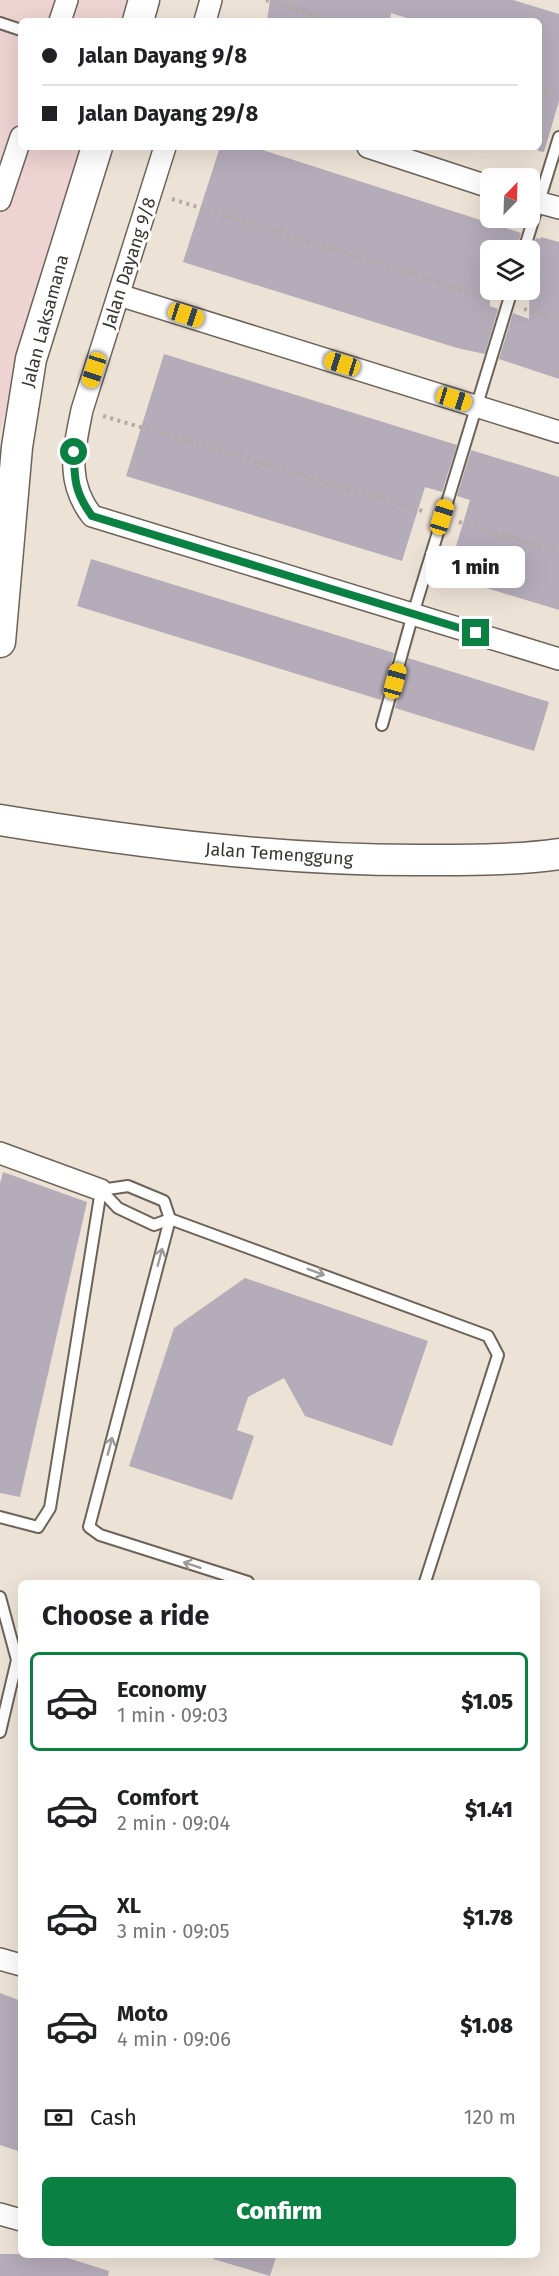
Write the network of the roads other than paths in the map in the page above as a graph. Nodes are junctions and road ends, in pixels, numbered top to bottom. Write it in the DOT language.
graph roads {
  1 [pos="67,0"];
  2 [pos="144,0"];
  3 [pos="211,0"];
  4 [pos="61,18"];
  5 [pos="139,18"];
  6 [pos="206,18"];
  7 [pos="0,23"];
  8 [pos="18,29"];
  9 [pos="559,137"];
  10 [pos="18,146"];
  11 [pos="96,150"];
  12 [pos="164,150"];
  13 [pos="377,150"];
  14 [pos="480,184"];
  15 [pos="0,200"];
  16 [pos="542,204"];
  17 [pos="528,240"];
  18 [pos="119,295"];
  19 [pos="509,300"];
  20 [pos="477,406"];
  21 [pos="559,432"];
  22 [pos="8,445"];
  23 [pos="413,614"];
  24 [pos="0,642"];
  25 [pos="559,659"];
  26 [pos="382,725"];
  27 [pos="0,820"];
  28 [pos="559,854"];
  29 [pos="0,1153"];
  30 [pos="101,1190"];
  31 [pos="170,1219"];
  32 [pos="0,1517"];
  33 [pos="242,1580"];
  34 [pos="425,1580"];
  35 [pos="0,1597"];
  36 [pos="0,1732"];
  37 [pos="0,1959"];
  38 [pos="18,1964"];
  39 [pos="0,2214"];
  40 [pos="18,2219"];
  1 -- 4 [label="street"];
  2 -- 5 [label="street"];
  3 -- 6 [label="street"];
  7 -- 8 [label="lane"];
  9 -- 16 [label="lane"];
  10 -- 15 [label="street"];
  11 -- 22 [label="street, Jalan Laksamana"];
  12 -- 18 [label="street, Jalan Dayang 9/8"];
  13 -- 14 [label="street"];
  16 -- 17 [label="lane"];
  18 -- 20 [label="street"];
  18 -- 23 [label="street, Jalan Dayang 9/8"];
  19 -- 20 [label="lane"];
  20 -- 21 [label="street"];
  20 -- 23 [label="lane"];
  22 -- 24 [label="street, Jalan Laksamana"];
  23 -- 25 [label="street"];
  23 -- 26 [label="lane"];
  27 -- 28 [label="street, Jalan Temenggung"];
  29 -- 30 [label="street"];
  30 -- 31 [label="lane"];
  30 -- 31 [label="lane"];
  30 -- 32 [label="lane"];
  33 -- 31 [label="lane, one-way"];
  31 -- 34 [label="lane, one-way"];
  35 -- 36 [label="lane"];
  37 -- 38 [label="street"];
  39 -- 40 [label="street"];
}
